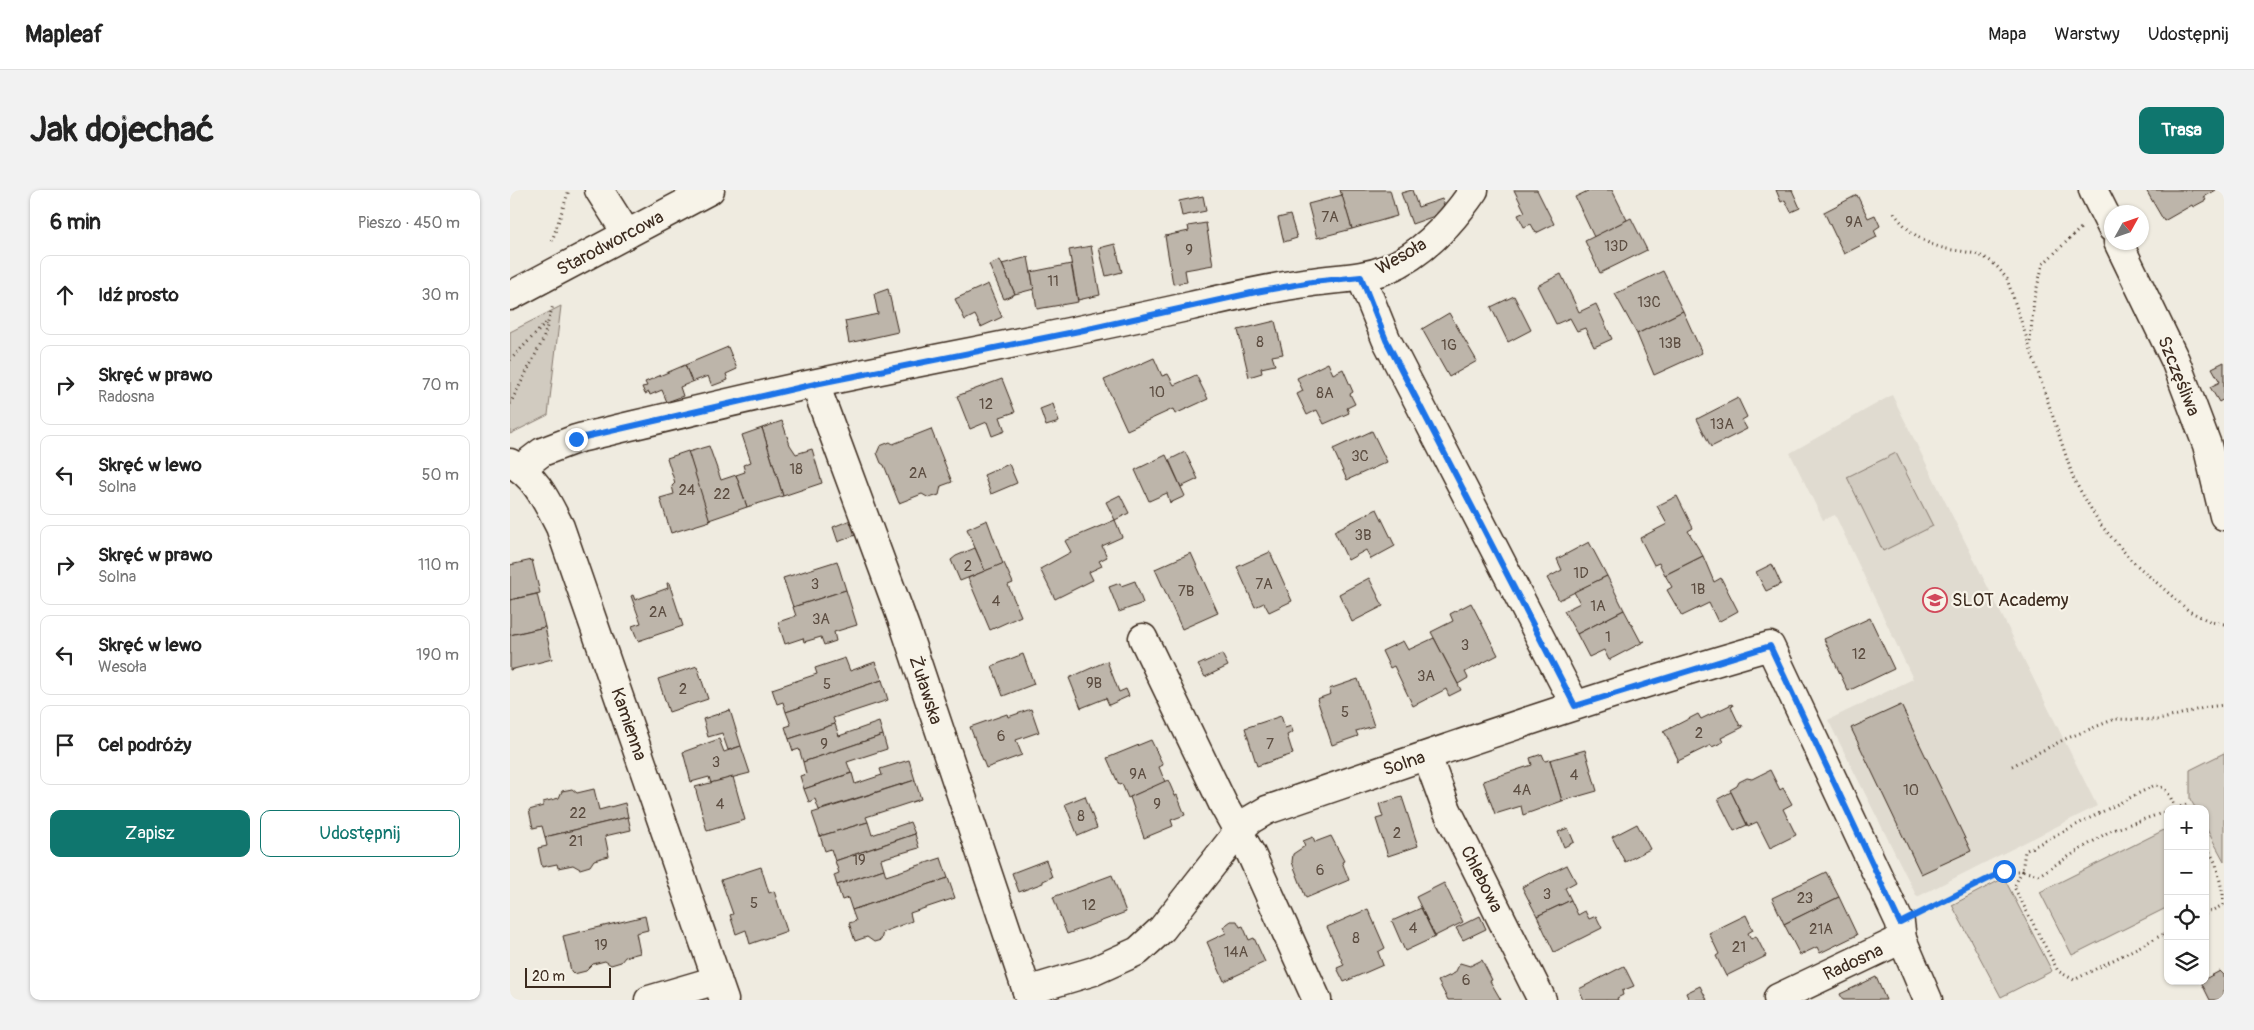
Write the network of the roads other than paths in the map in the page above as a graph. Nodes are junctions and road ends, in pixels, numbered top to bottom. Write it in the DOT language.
graph roads {
  1 [pos="599,190"];
  2 [pos="710,190"];
  3 [pos="1474,190"];
  4 [pos="627,234"];
  5 [pos="2122,250"];
  6 [pos="1361,277"];
  7 [pos="510,296"];
  8 [pos="815,384"];
  9 [pos="516,465"];
  10 [pos="2224,516"];
  11 [pos="1143,638"];
  12 [pos="1770,646"];
  13 [pos="1575,706"];
  14 [pos="1427,756"];
  15 [pos="1238,832"];
  16 [pos="1901,931"];
  17 [pos="721,990"];
  18 [pos="1028,995"];
  19 [pos="1778,998"];
  20 [pos="649,1000"];
  21 [pos="1317,1000"];
  22 [pos="1542,1000"];
  23 [pos="1928,1000"];
  1 -- 4 [label="street"];
  2 -- 4 [label="street, Starodworcowa"];
  3 -- 6 [label="street, Wesoła"];
  4 -- 7 [label="street, Starodworcowa"];
  5 -- 10 [label="street, Szczęśliwa"];
  6 -- 8 [label="street, Wesoła"];
  6 -- 13 [label="street"];
  8 -- 9 [label="street, Wesoła"];
  8 -- 18 [label="street, Żuławska"];
  9 -- 17 [label="street, Kamienna"];
  11 -- 15 [label="street"];
  12 -- 13 [label="street, Solna"];
  12 -- 16 [label="street, Radosna"];
  13 -- 14 [label="street, Solna"];
  14 -- 15 [label="street, Solna"];
  14 -- 22 [label="street, Chlebowa"];
  15 -- 18 [label="street, Solna"];
  15 -- 21 [label="street"];
  16 -- 19 [label="street, Radosna"];
  16 -- 23 [label="street, Radosna"];
  17 -- 20 [label="street"];
}
